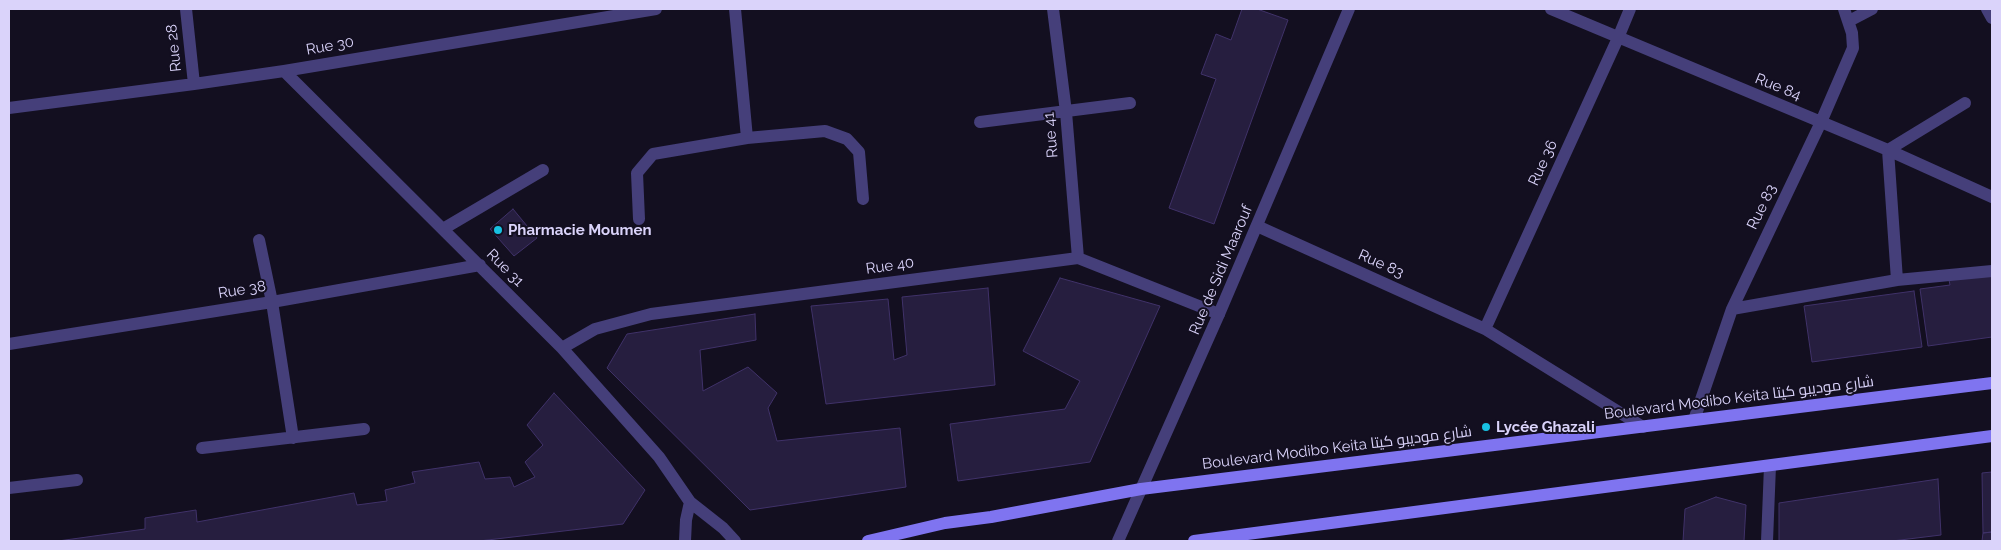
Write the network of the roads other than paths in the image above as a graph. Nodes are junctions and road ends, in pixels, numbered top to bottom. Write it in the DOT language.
graph roads {
  1 [pos="186,9"];
  2 [pos="656,9"];
  3 [pos="735,9"];
  4 [pos="1053,9"];
  5 [pos="1349,9"];
  6 [pos="1551,9"];
  7 [pos="1630,9"];
  8 [pos="1872,9"];
  9 [pos="1987,9"];
  10 [pos="622,11"];
  11 [pos="1846,15"];
  12 [pos="1992,18"];
  13 [pos="1618,38"];
  14 [pos="284,71"];
  15 [pos="194,84"];
  16 [pos="1130,103"];
  17 [pos="1965,103"];
  18 [pos="9,108"];
  19 [pos="1066,112"];
  20 [pos="980,122"];
  21 [pos="1821,122"];
  22 [pos="747,138"];
  23 [pos="1888,150"];
  24 [pos="543,170"];
  25 [pos="1992,197"];
  26 [pos="863,199"];
  27 [pos="639,220"];
  28 [pos="1257,226"];
  29 [pos="442,229"];
  30 [pos="259,240"];
  31 [pos="1078,258"];
  32 [pos="480,265"];
  33 [pos="1992,270"];
  34 [pos="1897,280"];
  35 [pos="272,302"];
  36 [pos="1732,309"];
  37 [pos="1219,314"];
  38 [pos="1485,329"];
  39 [pos="9,344"];
  40 [pos="562,348"];
  41 [pos="1992,382"];
  42 [pos="1694,420"];
  43 [pos="1643,426"];
  44 [pos="364,429"];
  45 [pos="1992,436"];
  46 [pos="293,438"];
  47 [pos="202,448"];
  48 [pos="1770,466"];
  49 [pos="77,480"];
  50 [pos="9,488"];
  51 [pos="1141,489"];
  52 [pos="690,502"];
  53 [pos="685,541"];
  54 [pos="735,541"];
  55 [pos="868,541"];
  56 [pos="1118,541"];
  57 [pos="1194,541"];
  58 [pos="1767,541"];
  1 -- 15 [label="street, Rue 28"];
  2 -- 10 [label="street, Rue 30"];
  3 -- 22 [label="street"];
  4 -- 19 [label="street, Rue 41"];
  5 -- 28 [label="street, Rue de Sidi Maarouf"];
  6 -- 13 [label="street, Rue 84"];
  7 -- 13 [label="street, Rue 36"];
  8 -- 11 [label="street"];
  9 -- 12 [label="street"];
  10 -- 14 [label="street, Rue 30"];
  11 -- 21 [label="street, Rue 83"];
  13 -- 21 [label="street, Rue 84"];
  13 -- 38 [label="street, Rue 36"];
  14 -- 15 [label="street, Rue 30"];
  14 -- 29 [label="street, Rue 31"];
  15 -- 18 [label="street, Rue 30"];
  16 -- 19 [label="street"];
  17 -- 23 [label="street"];
  19 -- 20 [label="street"];
  19 -- 31 [label="street, Rue 41"];
  21 -- 23 [label="street, Rue 84"];
  21 -- 36 [label="street, Rue 83"];
  22 -- 26 [label="street"];
  22 -- 27 [label="street"];
  23 -- 25 [label="street, Rue 84"];
  23 -- 34 [label="street"];
  24 -- 29 [label="street"];
  28 -- 37 [label="street, Rue de Sidi Maarouf"];
  28 -- 38 [label="street, Rue 83"];
  29 -- 32 [label="street, Rue 31"];
  30 -- 35 [label="street"];
  31 -- 37 [label="street, Rue 40"];
  31 -- 40 [label="street, Rue 40"];
  32 -- 35 [label="street, Rue 38"];
  32 -- 40 [label="street, Rue 31"];
  33 -- 34 [label="street"];
  34 -- 36 [label="street"];
  35 -- 39 [label="street, Rue 38"];
  35 -- 46 [label="street"];
  36 -- 42 [label="street, Rue 83"];
  37 -- 51 [label="street, Rue de Sidi Maarouf"];
  38 -- 43 [label="street, Rue 83"];
  40 -- 52 [label="street, Rue 31"];
  41 -- 42 [label="main road, Boulevard Modibo Keita شارع موديبو كيتا"];
  42 -- 43 [label="main road, Boulevard Modibo Keita شارع موديبو كيتا"];
  43 -- 51 [label="main road, Boulevard Modibo Keita شارع موديبو كيتا"];
  44 -- 46 [label="street"];
  45 -- 48 [label="main road"];
  46 -- 47 [label="street"];
  48 -- 57 [label="main road"];
  48 -- 58 [label="street"];
  49 -- 50 [label="street"];
  51 -- 55 [label="main road, Boulevard Modibo Keita شارع موديبو كيتا"];
  51 -- 56 [label="street, Rue de Sidi Maarouf"];
  52 -- 53 [label="street"];
  52 -- 54 [label="street, Rue 31"];
}
